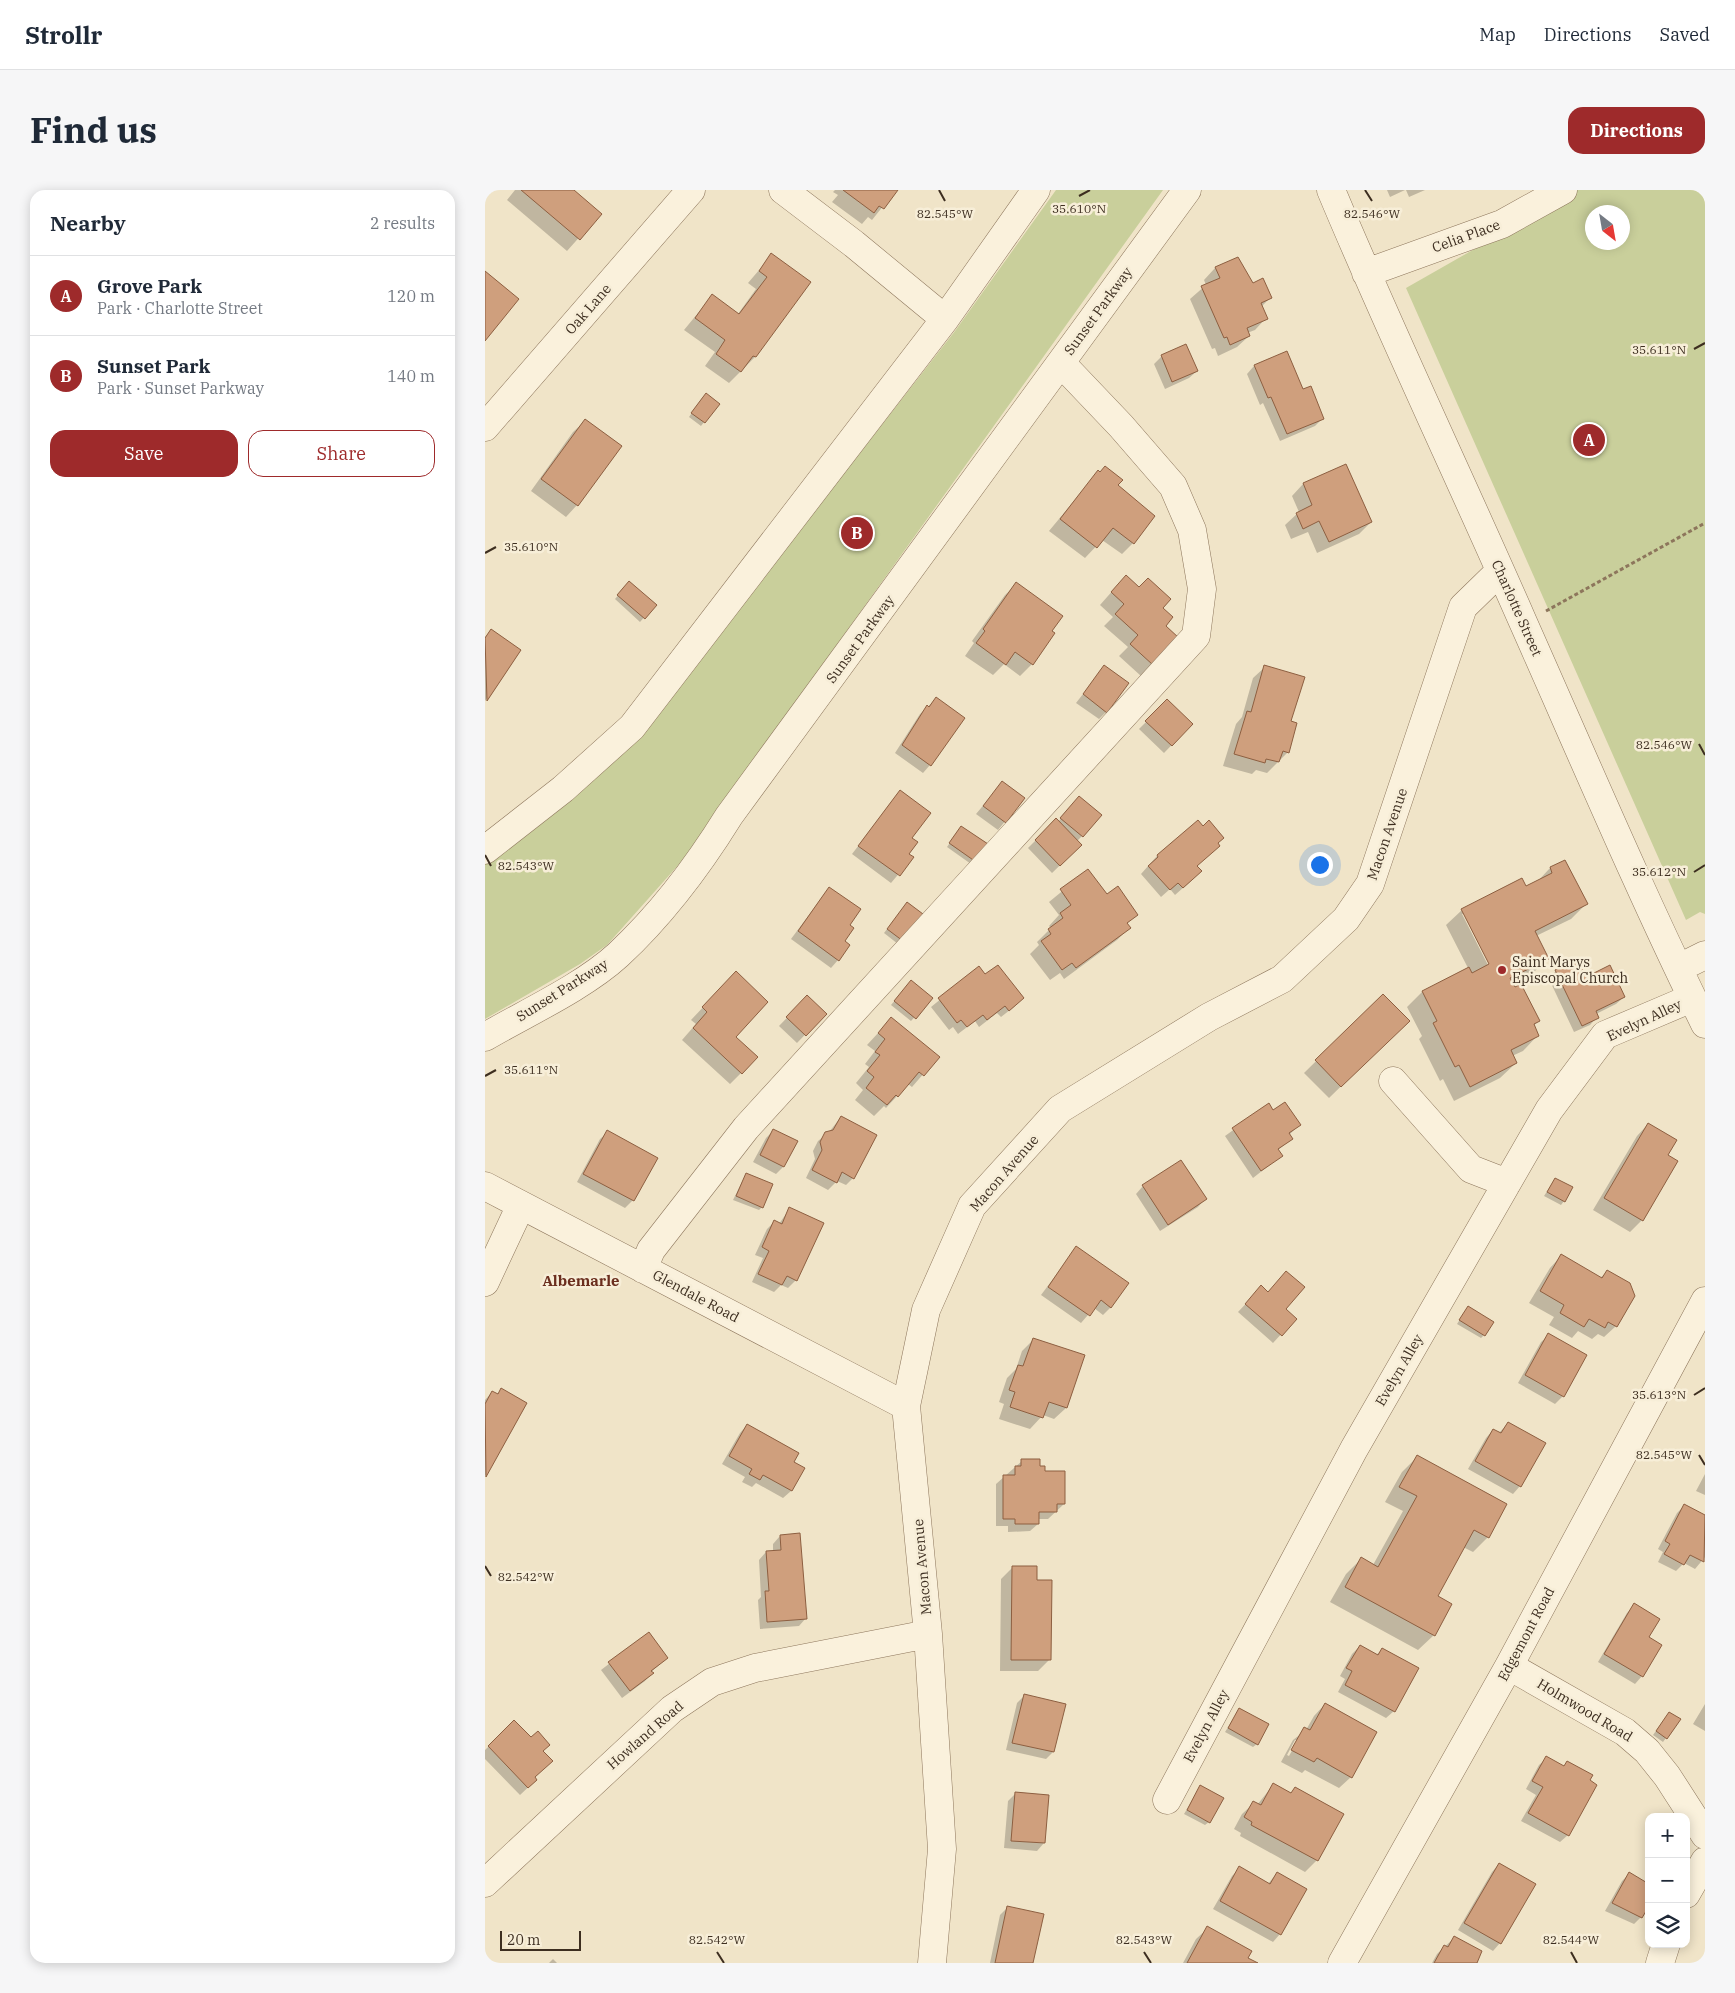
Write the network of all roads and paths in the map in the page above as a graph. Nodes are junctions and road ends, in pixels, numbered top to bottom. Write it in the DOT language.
graph roads {
  1 [pos="691,190"];
  2 [pos="783,190"];
  3 [pos="1036,190"];
  4 [pos="1187,190"];
  5 [pos="1331,190"];
  6 [pos="1563,190"];
  7 [pos="1366,273"];
  8 [pos="945,319"];
  9 [pos="1061,363"];
  10 [pos="485,427"];
  11 [pos="1705,522"];
  12 [pos="1500,571"];
  13 [pos="1524,624"];
  14 [pos="485,850"];
  15 [pos="1705,955"];
  16 [pos="1679,968"];
  17 [pos="1692,998"];
  18 [pos="1705,1024"];
  19 [pos="485,1037"];
  20 [pos="1393,1081"];
  21 [pos="1507,1183"];
  22 [pos="485,1186"];
  23 [pos="521,1204"];
  24 [pos="643,1269"];
  25 [pos="485,1282"];
  26 [pos="1705,1301"];
  27 [pos="906,1406"];
  28 [pos="928,1634"];
  29 [pos="1509,1666"];
  30 [pos="1167,1800"];
  31 [pos="1705,1836"];
  32 [pos="1705,1861"];
  33 [pos="485,1883"];
  34 [pos="1690,1887"];
  35 [pos="1665,1948"];
  36 [pos="932,1963"];
  37 [pos="1342,1963"];
  38 [pos="1660,1963"];
  1 -- 10 [label="street, Oak Lane"];
  2 -- 8 [label="street"];
  3 -- 8 [label="street"];
  4 -- 9 [label="street, Sunset Parkway"];
  5 -- 7 [label="street, Charlotte Street"];
  6 -- 7 [label="street, Celia Place"];
  7 -- 12 [label="street, Charlotte Street"];
  8 -- 14 [label="street"];
  9 -- 19 [label="street, Sunset Parkway"];
  9 -- 24 [label="street"];
  11 -- 13 [label="path"];
  12 -- 13 [label="street, Charlotte Street"];
  12 -- 27 [label="street, Macon Avenue"];
  13 -- 16 [label="street, Charlotte Street"];
  15 -- 16 [label="street"];
  16 -- 17 [label="street, Charlotte Street"];
  17 -- 18 [label="street, Charlotte Street"];
  17 -- 21 [label="street, Evelyn Alley"];
  20 -- 21 [label="street"];
  21 -- 30 [label="street, Evelyn Alley"];
  22 -- 23 [label="street, Glendale Road"];
  23 -- 24 [label="street, Glendale Road"];
  23 -- 25 [label="street"];
  24 -- 27 [label="street, Glendale Road"];
  26 -- 29 [label="street, Edgemont Road"];
  27 -- 28 [label="street, Macon Avenue"];
  28 -- 33 [label="street, Howland Road"];
  28 -- 36 [label="street, Macon Avenue"];
  29 -- 31 [label="street, Holmwood Road"];
  29 -- 37 [label="street, Edgemont Road"];
  32 -- 34 [label="street"];
  35 -- 38 [label="street"];
}
